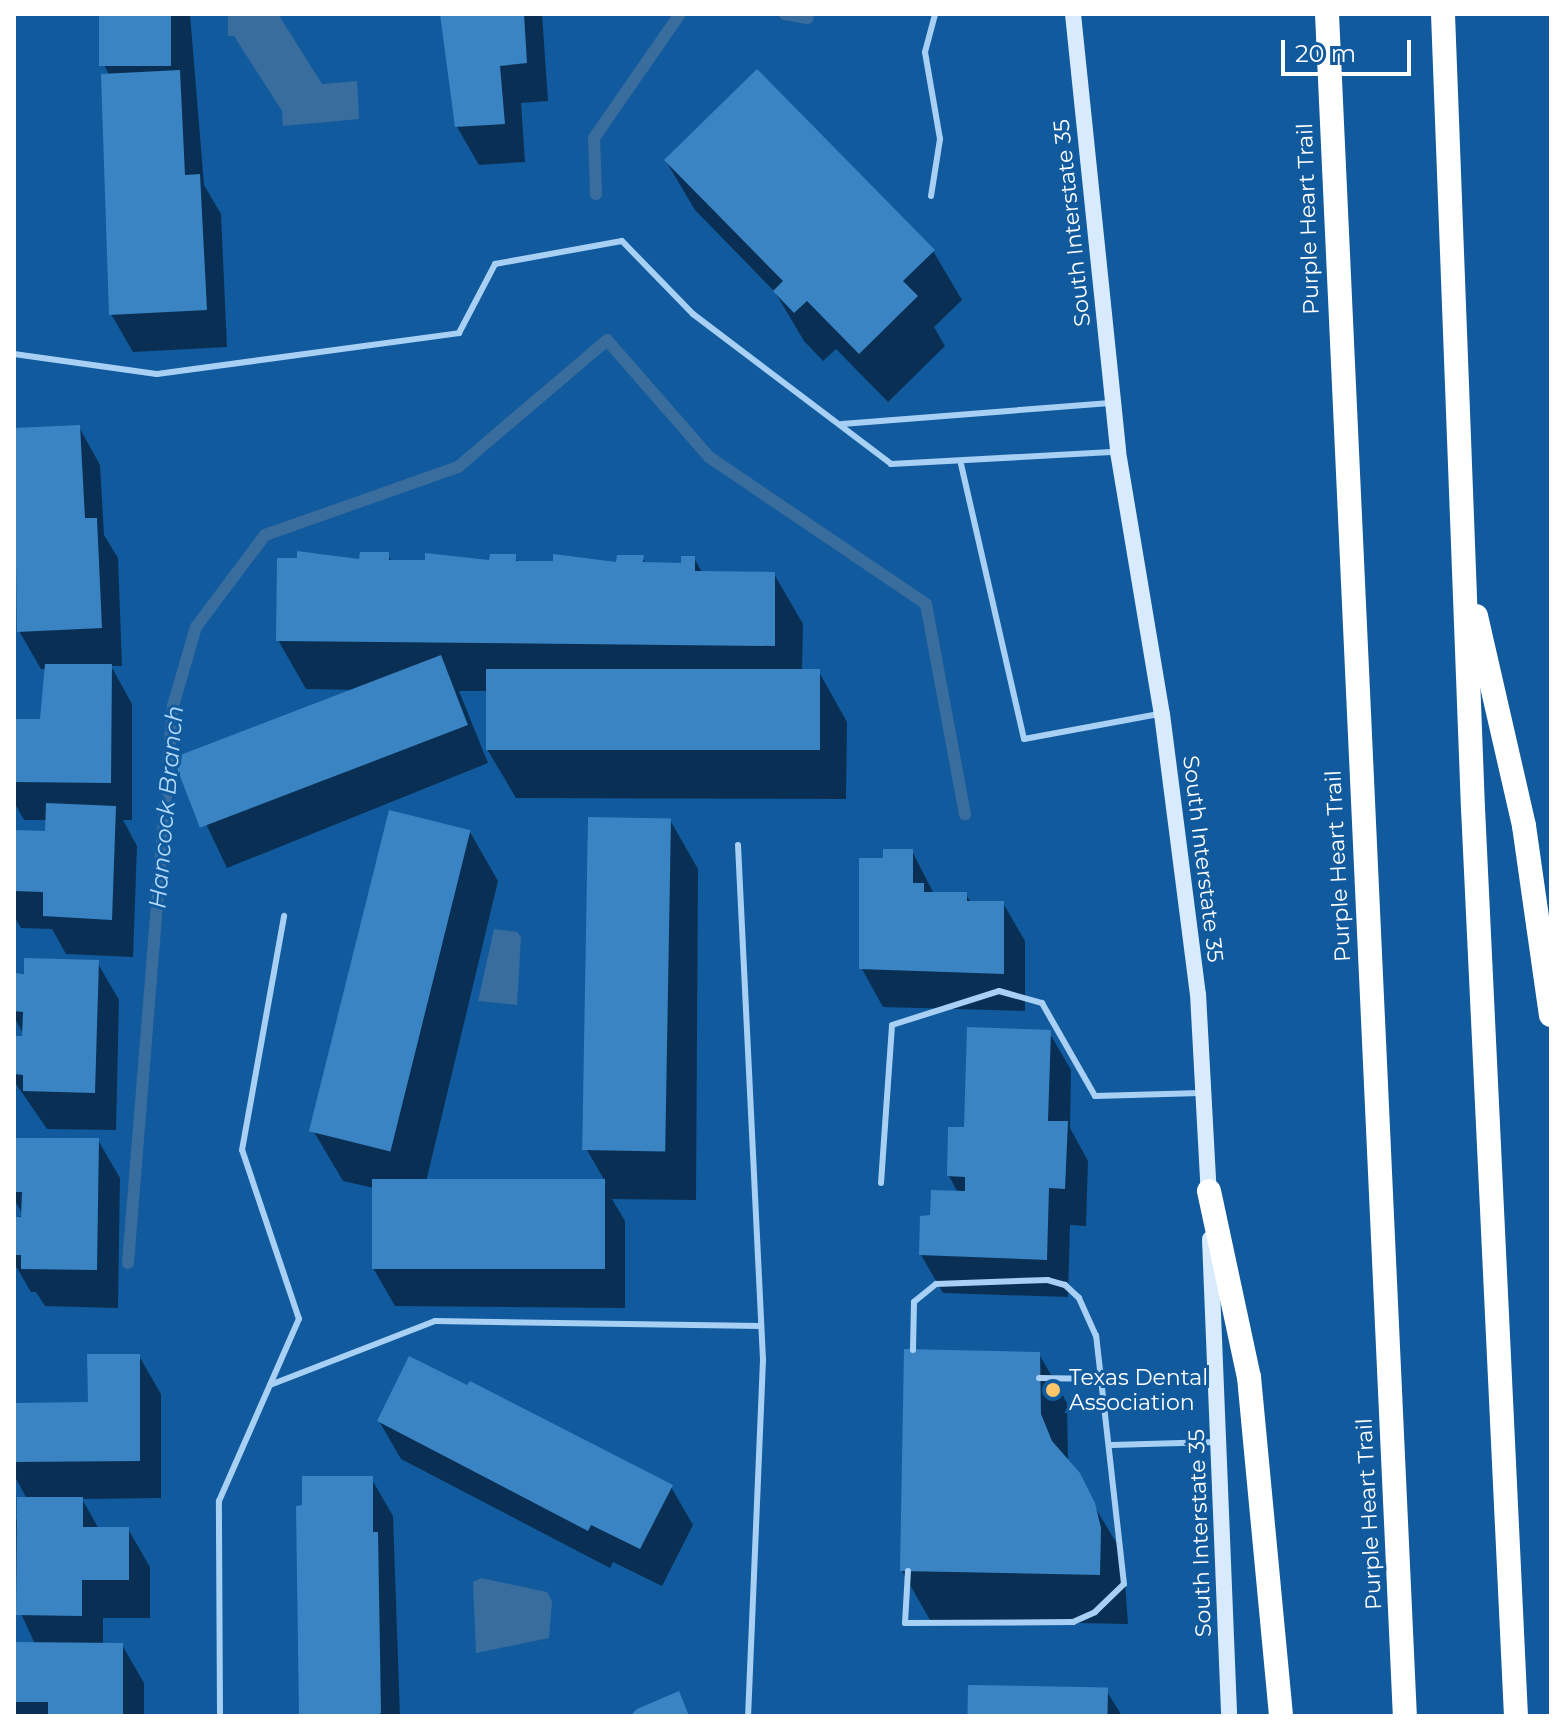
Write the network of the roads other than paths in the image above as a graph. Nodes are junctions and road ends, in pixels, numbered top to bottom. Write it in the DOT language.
graph roads {
  1 [pos="935,14"];
  2 [pos="1073,14"];
  3 [pos="1327,14"];
  4 [pos="1443,14"];
  5 [pos="931,196"];
  6 [pos="14,354"];
  7 [pos="1113,403"];
  8 [pos="842,424"];
  9 [pos="1118,452"];
  10 [pos="961,464"];
  11 [pos="1463,558"];
  12 [pos="1162,714"];
  13 [pos="738,845"];
  14 [pos="284,916"];
  15 [pos="1551,1015"];
  16 [pos="1205,1093"];
  17 [pos="881,1183"];
  18 [pos="1209,1191"];
  19 [pos="761,1326"];
  20 [pos="913,1350"];
  21 [pos="1039,1378"];
  22 [pos="1102,1379"];
  23 [pos="270,1385"];
  24 [pos="1218,1442"];
  25 [pos="1112,1445"];
  26 [pos="908,1571"];
  27 [pos="220,1716"];
  28 [pos="748,1716"];
  29 [pos="1229,1716"];
  30 [pos="1281,1716"];
  31 [pos="1405,1716"];
  32 [pos="1516,1716"];
  1 -- 5 [label="lane"];
  2 -- 7 [label="main road, South Interstate 35"];
  3 -- 31 [label="highway, Purple Heart Trail"];
  4 -- 11 [label="highway"];
  6 -- 8 [label="lane"];
  7 -- 8 [label="lane"];
  7 -- 9 [label="main road, South Interstate 35"];
  8 -- 10 [label="lane"];
  9 -- 10 [label="lane"];
  9 -- 12 [label="main road, South Interstate 35"];
  10 -- 12 [label="lane"];
  11 -- 15 [label="highway"];
  11 -- 32 [label="highway"];
  12 -- 16 [label="main road, South Interstate 35"];
  13 -- 19 [label="lane"];
  14 -- 23 [label="lane"];
  16 -- 17 [label="lane"];
  16 -- 18 [label="main road, South Interstate 35"];
  18 -- 24 [label="main road, South Interstate 35"];
  18 -- 30 [label="highway"];
  19 -- 23 [label="lane"];
  19 -- 28 [label="lane"];
  20 -- 22 [label="lane"];
  21 -- 22 [label="lane"];
  22 -- 25 [label="lane"];
  23 -- 27 [label="lane"];
  24 -- 25 [label="lane"];
  24 -- 29 [label="main road, South Interstate 35"];
  25 -- 26 [label="lane"];
}
